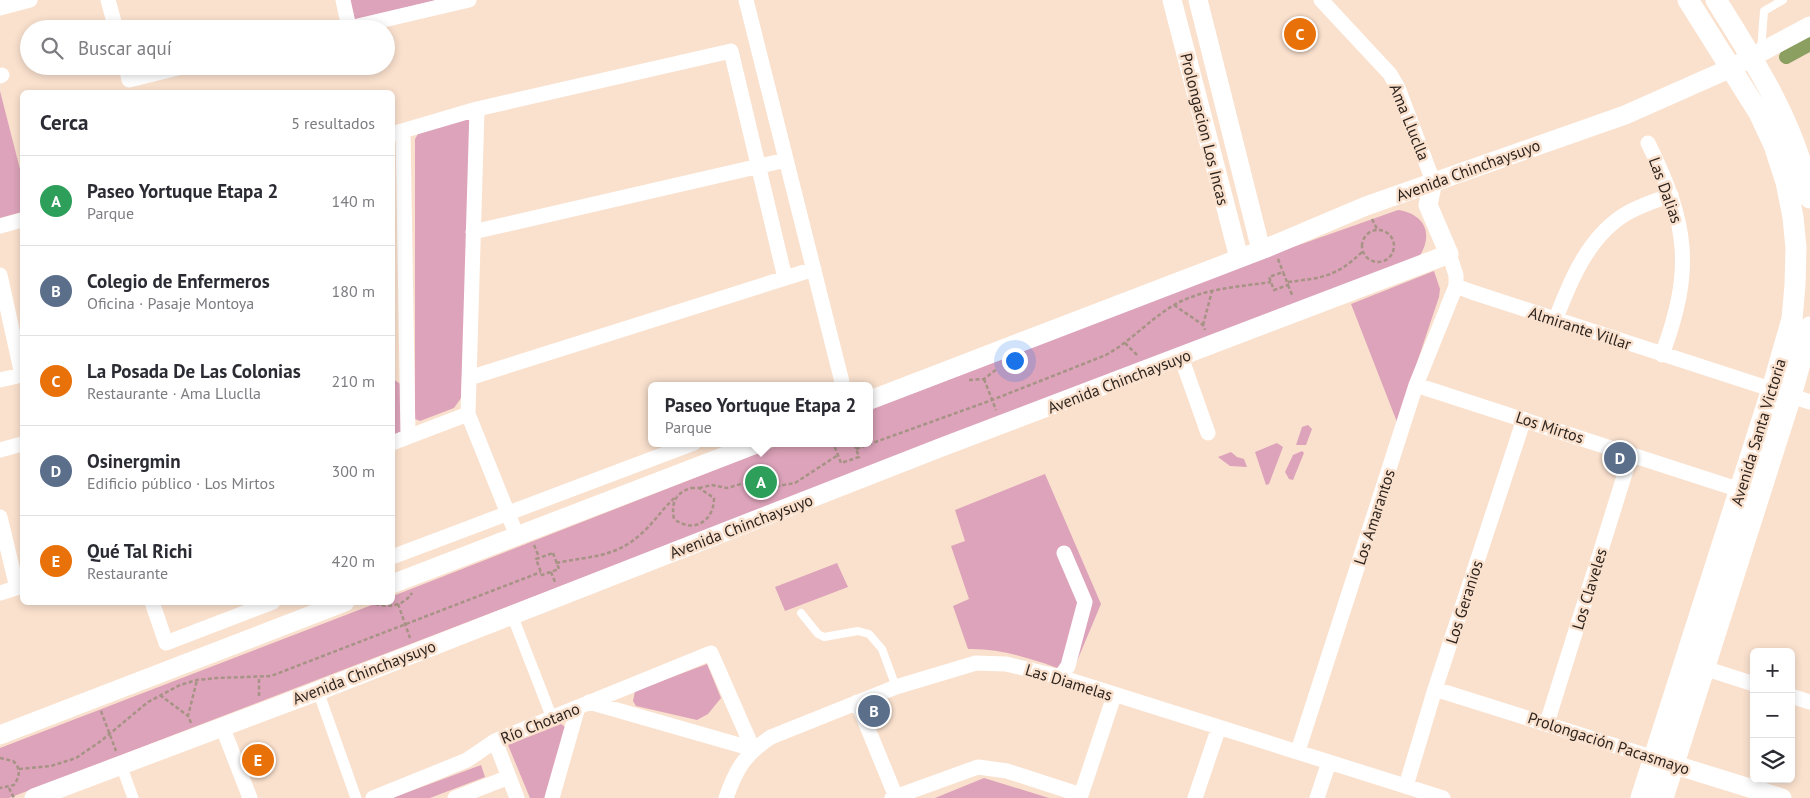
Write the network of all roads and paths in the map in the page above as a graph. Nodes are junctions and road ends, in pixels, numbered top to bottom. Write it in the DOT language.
graph roads {
  1 [pos="30,0"];
  2 [pos="108,0"];
  3 [pos="343,0"];
  4 [pos="469,0"];
  5 [pos="746,0"];
  6 [pos="1172,0"];
  7 [pos="1198,0"];
  8 [pos="1321,0"];
  9 [pos="1688,0"];
  10 [pos="1716,0"];
  11 [pos="1782,0"];
  12 [pos="0,8"];
  13 [pos="114,20"];
  14 [pos="346,20"];
  15 [pos="382,20"];
  16 [pos="1810,26"];
  17 [pos="1756,54"];
  18 [pos="1731,68"];
  19 [pos="128,75"];
  20 [pos="149,75"];
  21 [pos="477,109"];
  22 [pos="398,133"];
  23 [pos="1648,143"];
  24 [pos="786,160"];
  25 [pos="758,167"];
  26 [pos="1433,181"];
  27 [pos="1671,195"];
  28 [pos="1810,198"];
  29 [pos="20,221"];
  30 [pos="0,226"];
  31 [pos="474,232"];
  32 [pos="1362,252"];
  33 [pos="1269,253"];
  34 [pos="1449,254"];
  35 [pos="1238,258"];
  36 [pos="399,268"];
  37 [pos="814,269"];
  38 [pos="1284,272"];
  39 [pos="0,275"];
  40 [pos="785,278"];
  41 [pos="1271,282"];
  42 [pos="1288,283"];
  43 [pos="1456,286"];
  44 [pos="1212,291"];
  45 [pos="1294,301"];
  46 [pos="1174,305"];
  47 [pos="1555,321"];
  48 [pos="1203,325"];
  49 [pos="1810,326"];
  50 [pos="1211,346"];
  51 [pos="1662,355"];
  52 [pos="1181,358"];
  53 [pos="20,366"];
  54 [pos="400,374"];
  55 [pos="20,375"];
  56 [pos="470,378"];
  57 [pos="984,379"];
  58 [pos="0,380"];
  59 [pos="842,382"];
  60 [pos="1416,385"];
  61 [pos="1791,396"];
  62 [pos="873,399"];
  63 [pos="992,400"];
  64 [pos="468,414"];
  65 [pos="998,416"];
  66 [pos="1524,418"];
  67 [pos="1208,434"];
  68 [pos="408,437"];
  69 [pos="395,442"];
  70 [pos="873,443"];
  71 [pos="20,445"];
  72 [pos="684,447"];
  73 [pos="748,447"];
  74 [pos="835,447"];
  75 [pos="862,447"];
  76 [pos="856,449"];
  77 [pos="0,450"];
  78 [pos="1632,454"];
  79 [pos="838,455"];
  80 [pos="700,488"];
  81 [pos="1740,490"];
  82 [pos="677,496"];
  83 [pos="508,514"];
  84 [pos="0,517"];
  85 [pos="517,536"];
  86 [pos="1064,553"];
  87 [pos="395,556"];
  88 [pos="556,563"];
  89 [pos="541,572"];
  90 [pos="395,583"];
  91 [pos="20,587"];
  92 [pos="0,593"];
  93 [pos="398,604"];
  94 [pos="153,605"];
  95 [pos="265,605"];
  96 [pos="337,605"];
  97 [pos="801,613"];
  98 [pos="512,614"];
  99 [pos="405,624"];
  100 [pos="415,652"];
  101 [pos="1704,668"];
  102 [pos="260,677"];
  103 [pos="1060,677"];
  104 [pos="197,680"];
  105 [pos="1750,683"];
  106 [pos="896,687"];
  107 [pos="1435,689"];
  108 [pos="318,691"];
  109 [pos="160,695"];
  110 [pos="1114,696"];
  111 [pos="1795,697"];
  112 [pos="96,698"];
  113 [pos="1809,699"];
  114 [pos="857,702"];
  115 [pos="584,704"];
  116 [pos="262,711"];
  117 [pos="188,716"];
  118 [pos="552,718"];
  119 [pos="1547,723"];
  120 [pos="222,726"];
  121 [pos="1219,727"];
  122 [pos="110,734"];
  123 [pos="0,735"];
  124 [pos="195,737"];
  125 [pos="495,741"];
  126 [pos="753,749"];
  127 [pos="1298,751"];
  128 [pos="0,758"];
  129 [pos="1664,761"];
  130 [pos="1329,762"];
  131 [pos="120,765"];
  132 [pos="19,769"];
  133 [pos="509,777"];
  134 [pos="1406,786"];
  135 [pos="0,788"];
  136 [pos="9,788"];
  137 [pos="1081,796"];
  138 [pos="894,797"];
  139 [pos="14,798"];
  140 [pos="34,798"];
  141 [pos="132,798"];
  142 [pos="250,798"];
  143 [pos="356,798"];
  144 [pos="373,798"];
  145 [pos="455,798"];
  146 [pos="516,798"];
  147 [pos="553,798"];
  148 [pos="726,798"];
  149 [pos="1196,798"];
  150 [pos="1317,798"];
  151 [pos="1443,798"];
  152 [pos="1641,798"];
  153 [pos="1663,798"];
  154 [pos="1779,798"];
  1 -- 12 [label="street"];
  2 -- 13 [label="street"];
  3 -- 14 [label="street"];
  4 -- 15 [label="street"];
  5 -- 24 [label="street"];
  6 -- 35 [label="street, Prolongacion Los Incas"];
  7 -- 33 [label="street, Prolongacion Los Incas"];
  8 -- 26 [label="street, Ama Lluclla"];
  9 -- 18 [label="main road, Avenida Santa Victoria"];
  10 -- 17 [label="main road"];
  11 -- 17 [label="lane"];
  16 -- 17 [label="street, Avenida Chinchaysuyo"];
  17 -- 18 [label="street, Avenida Chinchaysuyo"];
  17 -- 28 [label="main road"];
  18 -- 26 [label="street, Avenida Chinchaysuyo"];
  18 -- 61 [label="main road, Avenida Santa Victoria"];
  19 -- 20 [label="street"];
  21 -- 22 [label="street"];
  21 -- 25 [label="street"];
  21 -- 31 [label="street"];
  22 -- 36 [label="street"];
  23 -- 27 [label="street, Las Dalias"];
  24 -- 25 [label="street"];
  24 -- 37 [label="street"];
  25 -- 31 [label="street"];
  25 -- 40 [label="street"];
  26 -- 33 [label="street, Avenida Chinchaysuyo"];
  26 -- 34 [label="street"];
  27 -- 47 [label="street"];
  27 -- 51 [label="street, Las Dalias"];
  29 -- 30 [label="street"];
  31 -- 56 [label="street"];
  32 -- 32 [label="path"];
  32 -- 42 [label="path"];
  33 -- 35 [label="street, Avenida Chinchaysuyo"];
  33 -- 38 [label="path"];
  34 -- 43 [label="street"];
  34 -- 50 [label="street, Avenida Chinchaysuyo"];
  35 -- 62 [label="street, Avenida Chinchaysuyo"];
  36 -- 54 [label="street"];
  37 -- 40 [label="street"];
  37 -- 59 [label="street"];
  38 -- 41 [label="path"];
  38 -- 42 [label="path"];
  39 -- 53 [label="street"];
  40 -- 56 [label="street"];
  41 -- 42 [label="path"];
  41 -- 44 [label="path"];
  42 -- 45 [label="path"];
  43 -- 47 [label="street, Almirante Villar"];
  43 -- 60 [label="street, Los Amarantos"];
  44 -- 46 [label="path"];
  44 -- 48 [label="path"];
  46 -- 48 [label="path"];
  46 -- 63 [label="path"];
  47 -- 51 [label="street, Almirante Villar"];
  48 -- 50 [label="path"];
  49 -- 61 [label="main road, Avenida Santa Victoria"];
  50 -- 52 [label="street, Avenida Chinchaysuyo"];
  51 -- 61 [label="street, Almirante Villar"];
  52 -- 67 [label="street"];
  52 -- 98 [label="street, Avenida Chinchaysuyo"];
  54 -- 68 [label="street"];
  55 -- 58 [label="street"];
  56 -- 64 [label="street"];
  57 -- 63 [label="path"];
  60 -- 66 [label="street, Los Mirtos"];
  60 -- 127 [label="street, Los Amarantos"];
  61 -- 81 [label="main road, Avenida Santa Victoria"];
  61 -- 101 [label="main road, Avenida Santa Victoria"];
  63 -- 65 [label="path"];
  63 -- 70 [label="path"];
  64 -- 68 [label="street"];
  64 -- 83 [label="street"];
  66 -- 78 [label="street, Los Mirtos"];
  66 -- 107 [label="street, Los Geranios"];
  68 -- 69 [label="street"];
  71 -- 77 [label="street"];
  72 -- 83 [label="street"];
  73 -- 85 [label="street"];
  74 -- 79 [label="path"];
  75 -- 76 [label="path"];
  76 -- 79 [label="path"];
  78 -- 81 [label="street, Los Mirtos"];
  78 -- 119 [label="street, Los Claveles"];
  79 -- 80 [label="path"];
  80 -- 82 [label="path"];
  80 -- 82 [label="path"];
  81 -- 129 [label="main road, Avenida Santa Victoria"];
  82 -- 88 [label="path"];
  83 -- 85 [label="street"];
  83 -- 87 [label="street"];
  84 -- 91 [label="street"];
  85 -- 90 [label="street"];
  86 -- 103 [label="street"];
  88 -- 89 [label="path"];
  88 -- 89 [label="path"];
  89 -- 99 [label="path"];
  91 -- 92 [label="street"];
  93 -- 99 [label="path"];
  94 -- 95 [label="street"];
  96 -- 112 [label="street"];
  97 -- 106 [label="lane"];
  98 -- 100 [label="street, Avenida Chinchaysuyo"];
  98 -- 118 [label="street"];
  99 -- 100 [label="path"];
  99 -- 102 [label="path"];
  100 -- 108 [label="street, Avenida Chinchaysuyo"];
  101 -- 105 [label="street"];
  101 -- 129 [label="main road, Avenida Santa Victoria"];
  102 -- 104 [label="path"];
  102 -- 116 [label="path"];
  103 -- 106 [label="street, Las Diamelas"];
  103 -- 110 [label="street, Las Diamelas"];
  104 -- 109 [label="path"];
  104 -- 117 [label="path"];
  106 -- 114 [label="street, Las Diamelas"];
  107 -- 119 [label="street, Prolongación Pacasmayo"];
  107 -- 134 [label="street, Los Geranios"];
  108 -- 116 [label="street, Avenida Chinchaysuyo"];
  108 -- 143 [label="street"];
  109 -- 117 [label="path"];
  109 -- 122 [label="path"];
  110 -- 121 [label="street, Las Diamelas"];
  110 -- 137 [label="street"];
  111 -- 113 [label="street"];
  112 -- 122 [label="path"];
  112 -- 123 [label="street"];
  114 -- 126 [label="street, Las Diamelas"];
  114 -- 138 [label="street"];
  115 -- 118 [label="street, Río Chotano"];
  115 -- 126 [label="street"];
  115 -- 126 [label="street, Río Chotano"];
  115 -- 147 [label="street"];
  116 -- 120 [label="street, Avenida Chinchaysuyo"];
  117 -- 124 [label="path"];
  118 -- 125 [label="street, Río Chotano"];
  119 -- 129 [label="street, Prolongación Pacasmayo"];
  120 -- 124 [label="street, Avenida Chinchaysuyo"];
  120 -- 142 [label="street"];
  121 -- 127 [label="street, Las Diamelas"];
  121 -- 149 [label="street"];
  122 -- 131 [label="path"];
  122 -- 132 [label="path"];
  124 -- 131 [label="street, Avenida Chinchaysuyo"];
  125 -- 133 [label="street"];
  125 -- 144 [label="street, Río Chotano"];
  126 -- 148 [label="street, Las Diamelas"];
  127 -- 130 [label="street, Las Diamelas"];
  128 -- 132 [label="path"];
  129 -- 152 [label="main road, Avenida Santa Victoria"];
  129 -- 153 [label="main road, Avenida Santa Victoria"];
  129 -- 154 [label="street, Prolongación Pacasmayo"];
  130 -- 134 [label="street, Las Diamelas"];
  130 -- 150 [label="street"];
  131 -- 140 [label="street, Avenida Chinchaysuyo"];
  131 -- 141 [label="street"];
  132 -- 136 [label="path"];
  133 -- 145 [label="street"];
  133 -- 146 [label="street"];
  134 -- 151 [label="street, Las Diamelas"];
  135 -- 136 [label="path"];
  136 -- 139 [label="path"];
  137 -- 138 [label="street"];
}
